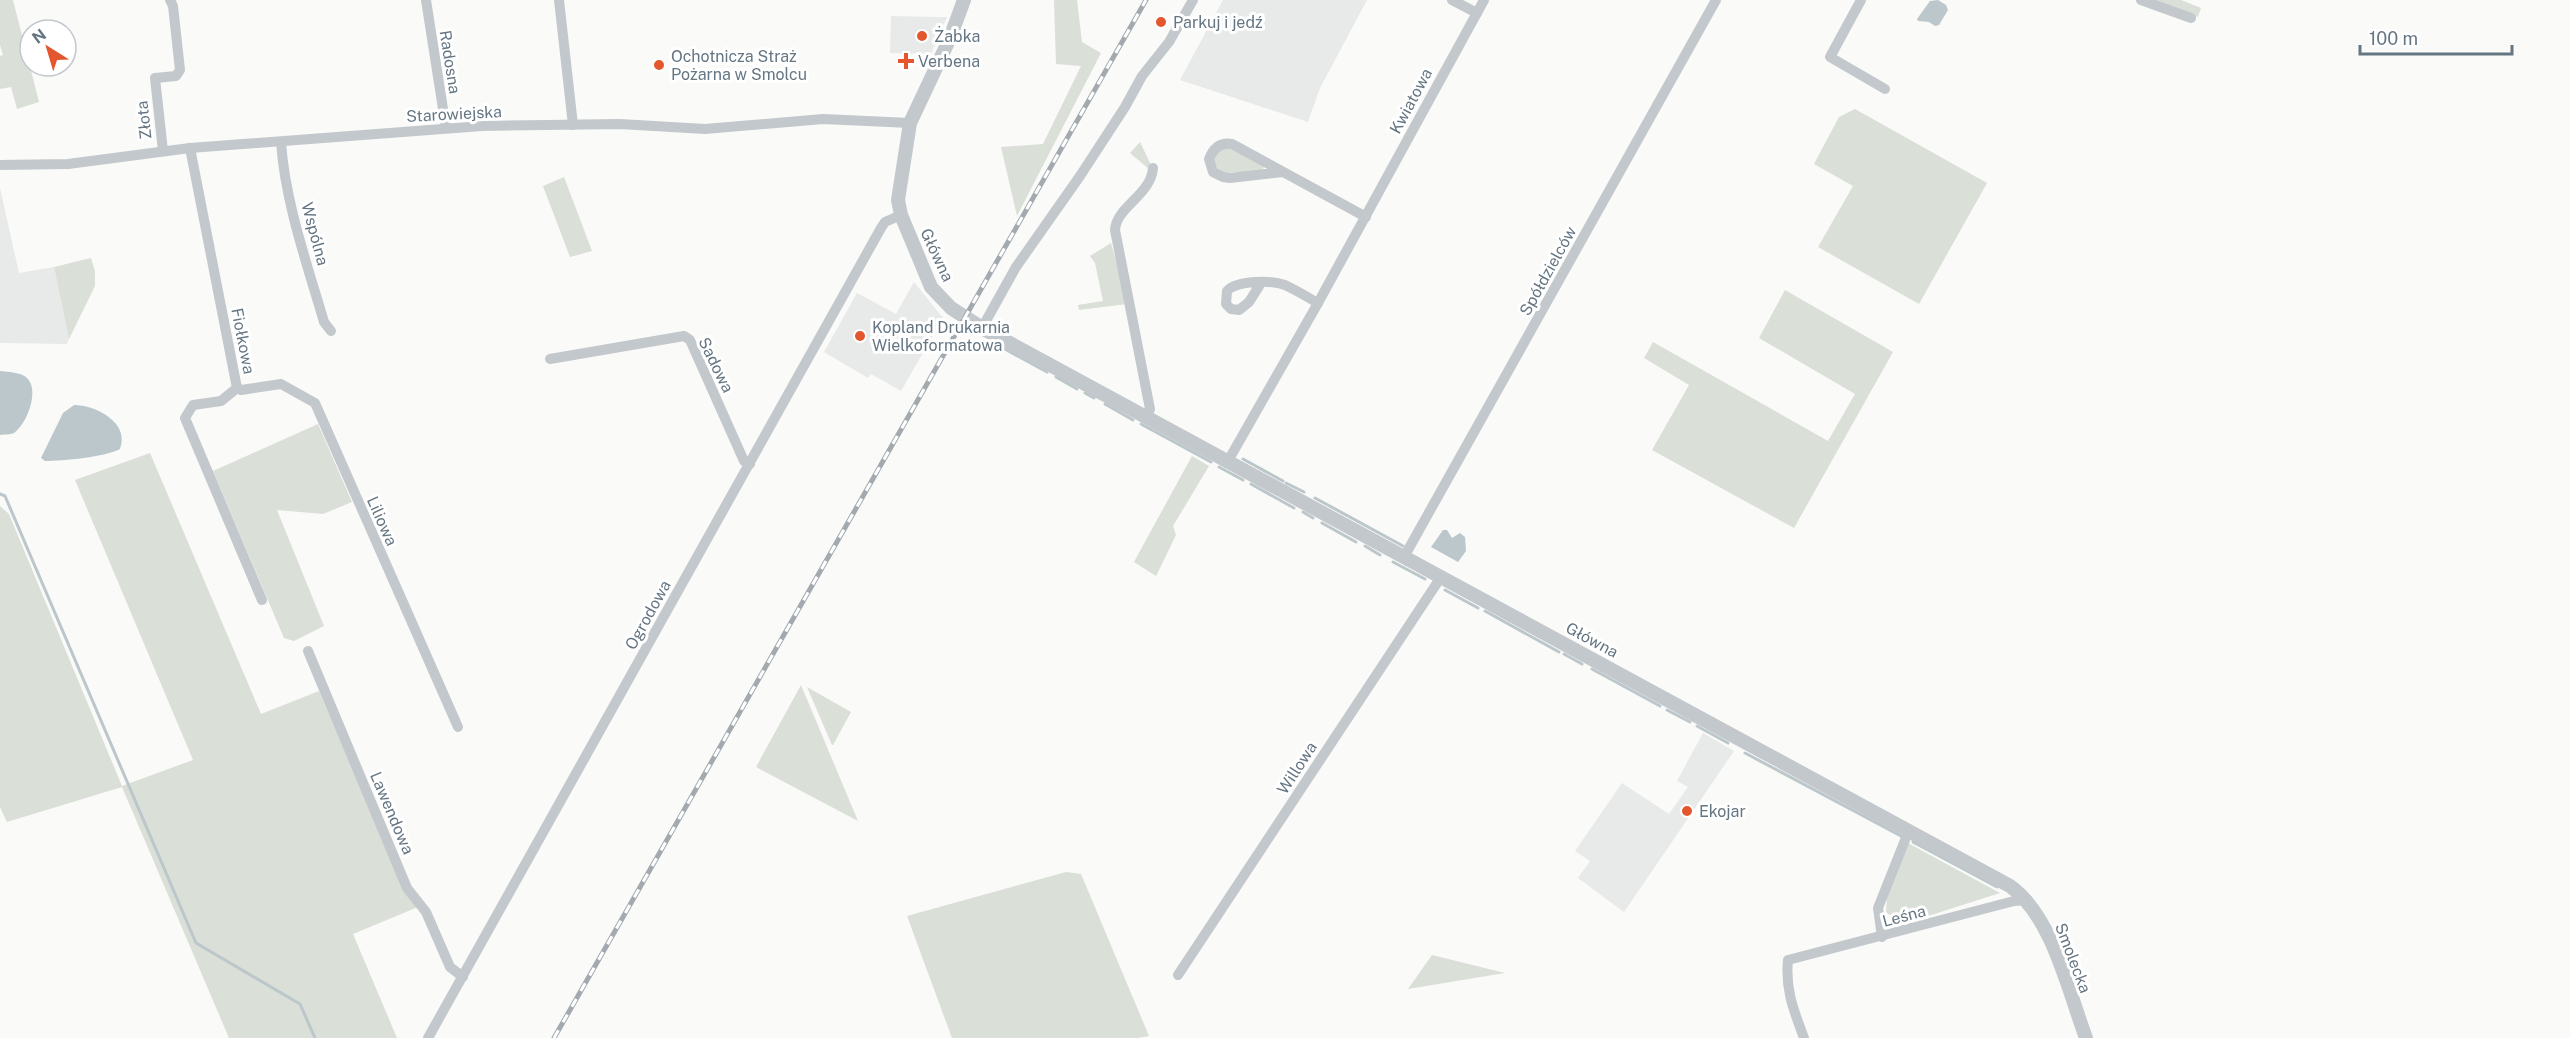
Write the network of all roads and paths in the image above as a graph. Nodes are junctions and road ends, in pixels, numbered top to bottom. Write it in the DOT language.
graph roads {
  1 [pos="170,0"];
  2 [pos="426,0"];
  3 [pos="559,0"];
  4 [pos="964,0"];
  5 [pos="1193,0"];
  6 [pos="1452,0"];
  7 [pos="1484,0"];
  8 [pos="1716,0"];
  9 [pos="1861,0"];
  10 [pos="2141,0"];
  11 [pos="1477,13"];
  12 [pos="2191,18"];
  13 [pos="1885,89"];
  14 [pos="910,123"];
  15 [pos="573,125"];
  16 [pos="446,128"];
  17 [pos="281,142"];
  18 [pos="190,148"];
  19 [pos="163,151"];
  20 [pos="0,165"];
  21 [pos="1154,168"];
  22 [pos="1283,172"];
  23 [pos="901,215"];
  24 [pos="1366,217"];
  25 [pos="1261,283"];
  26 [pos="1318,303"];
  27 [pos="982,328"];
  28 [pos="331,331"];
  29 [pos="550,359"];
  30 [pos="237,388"];
  31 [pos="1146,417"];
  32 [pos="1228,461"];
  33 [pos="750,464"];
  34 [pos="1404,557"];
  35 [pos="1441,577"];
  36 [pos="262,600"];
  37 [pos="308,651"];
  38 [pos="458,727"];
  39 [pos="1909,830"];
  40 [pos="2025,897"];
  41 [pos="1882,937"];
  42 [pos="1178,975"];
  43 [pos="463,977"];
  44 [pos="428,1038"];
  45 [pos="1804,1038"];
  46 [pos="2086,1038"];
  1 -- 19 [label="street, Złota"];
  2 -- 16 [label="street, Radosna"];
  3 -- 15 [label="street"];
  4 -- 14 [label="street, Główna"];
  5 -- 27 [label="street"];
  6 -- 11 [label="street"];
  7 -- 11 [label="street, Kwiatowa"];
  8 -- 34 [label="street, Spółdzielców"];
  9 -- 13 [label="street"];
  10 -- 12 [label="street"];
  11 -- 24 [label="street, Kwiatowa"];
  14 -- 15 [label="street, Starowiejska"];
  14 -- 23 [label="street, Główna"];
  15 -- 16 [label="street, Starowiejska"];
  16 -- 17 [label="street, Starowiejska"];
  17 -- 18 [label="street, Starowiejska"];
  17 -- 28 [label="street, Wspólna"];
  18 -- 19 [label="street, Starowiejska"];
  18 -- 30 [label="street, Fiołkowa"];
  19 -- 20 [label="street, Starowiejska"];
  21 -- 31 [label="street"];
  22 -- 22 [label="street"];
  22 -- 24 [label="street"];
  23 -- 27 [label="street, Główna"];
  23 -- 33 [label="street, Ogrodowa"];
  24 -- 26 [label="street, Kwiatowa"];
  25 -- 26 [label="street"];
  26 -- 32 [label="street, Kwiatowa"];
  27 -- 31 [label="street, Główna"];
  29 -- 33 [label="street, Sadowa"];
  30 -- 36 [label="street, Fiołkowa"];
  30 -- 38 [label="street, Liliowa"];
  31 -- 32 [label="street, Główna"];
  32 -- 34 [label="street, Główna"];
  33 -- 43 [label="street, Ogrodowa"];
  34 -- 35 [label="street, Główna"];
  35 -- 39 [label="street, Główna"];
  35 -- 42 [label="street, Willowa"];
  37 -- 43 [label="street, Lawendowa"];
  39 -- 40 [label="street, Główna"];
  39 -- 41 [label="street"];
  40 -- 41 [label="street, Leśna"];
  40 -- 46 [label="street, Smolecka"];
  41 -- 45 [label="street, Leśna"];
  43 -- 44 [label="street, Ogrodowa"];
}
